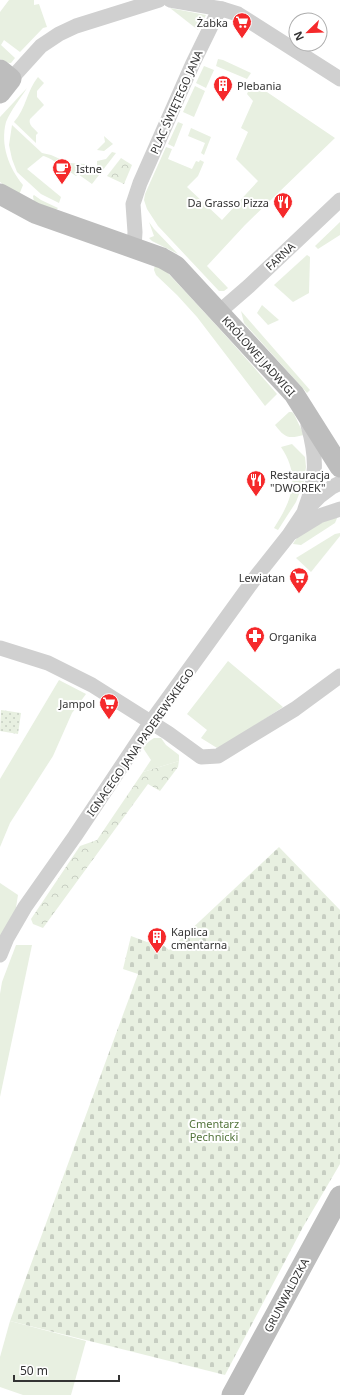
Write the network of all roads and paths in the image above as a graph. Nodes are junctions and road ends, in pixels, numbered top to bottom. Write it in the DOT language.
graph roads {
  1 [pos="159,0"];
  2 [pos="172,0"];
  3 [pos="222,9"];
  4 [pos="340,79"];
  5 [pos="4,81"];
  6 [pos="0,194"];
  7 [pos="340,200"];
  8 [pos="134,248"];
  9 [pos="219,312"];
  10 [pos="294,394"];
  11 [pos="306,414"];
  12 [pos="340,439"];
  13 [pos="340,467"];
  14 [pos="340,484"];
  15 [pos="340,509"];
  16 [pos="305,511"];
  17 [pos="289,535"];
  18 [pos="0,648"];
  19 [pos="340,676"];
  20 [pos="151,722"];
  21 [pos="0,955"];
  22 [pos="340,1196"];
  23 [pos="232,1395"];
  1 -- 5 [label="street"];
  2 -- 3 [label="street"];
  3 -- 4 [label="street"];
  3 -- 8 [label="street, PLAC ŚWIĘTEGO JANA"];
  6 -- 8 [label="street"];
  7 -- 9 [label="street, FARNA"];
  8 -- 9 [label="street, KRÓLOWEJ JADWIGI"];
  9 -- 10 [label="street, KRÓLOWEJ JADWIGI"];
  10 -- 11 [label="street, KRÓLOWEJ JADWIGI"];
  10 -- 12 [label="street"];
  11 -- 13 [label="street, KRÓLOWEJ JADWIGI"];
  11 -- 16 [label="street, IGNACEGO JANA PADEREWSKIEGO"];
  14 -- 16 [label="street, IGNACEGO JANA PADEREWSKIEGO"];
  15 -- 17 [label="street, IGNACEGO JANA PADEREWSKIEGO"];
  16 -- 17 [label="street, IGNACEGO JANA PADEREWSKIEGO"];
  17 -- 20 [label="street, IGNACEGO JANA PADEREWSKIEGO"];
  18 -- 20 [label="street"];
  19 -- 20 [label="street"];
  20 -- 21 [label="street, IGNACEGO JANA PADEREWSKIEGO"];
  22 -- 23 [label="street, GRUNWALDZKA"];
}
